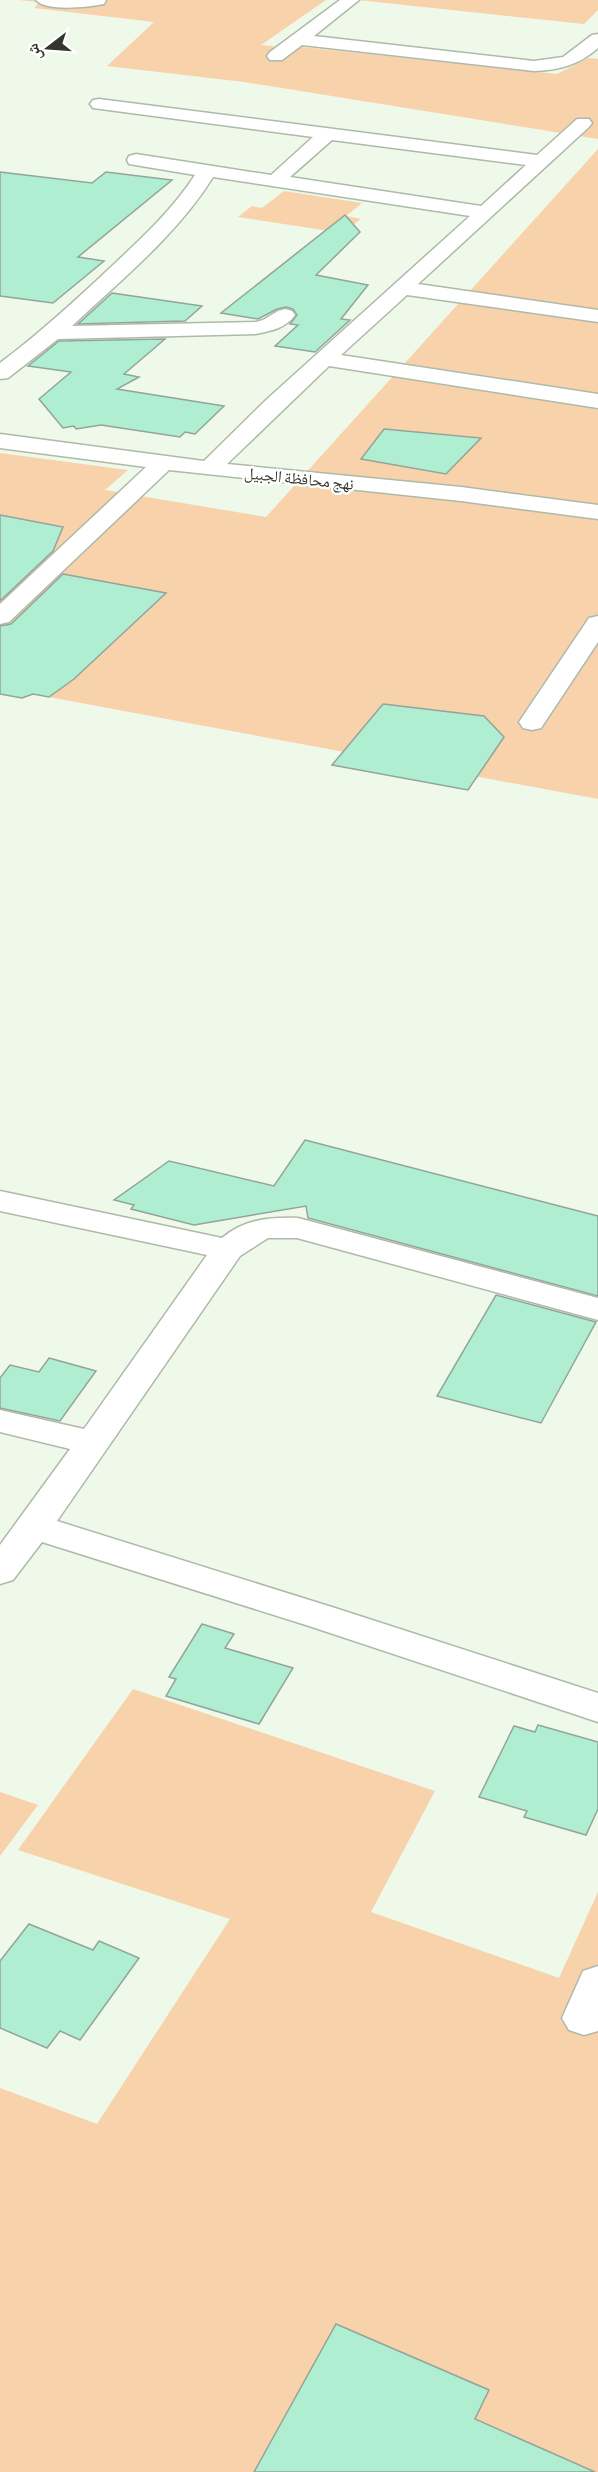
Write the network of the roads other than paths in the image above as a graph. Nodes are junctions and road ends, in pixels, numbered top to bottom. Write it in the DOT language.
graph roads {
  1 [pos="44,0"];
  2 [pos="98,0"];
  3 [pos="351,0"];
  4 [pos="298,39"];
  5 [pos="598,39"];
  6 [pos="276,56"];
  7 [pos="99,104"];
  8 [pos="583,123"];
  9 [pos="329,134"];
  10 [pos="136,160"];
  11 [pos="540,161"];
  12 [pos="207,171"];
  13 [pos="274,181"];
  14 [pos="483,212"];
  15 [pos="403,288"];
  16 [pos="285,315"];
  17 [pos="598,316"];
  18 [pos="53,333"];
  19 [pos="326,359"];
  20 [pos="0,373"];
  21 [pos="598,401"];
  22 [pos="0,441"];
  23 [pos="164,463"];
  24 [pos="209,469"];
  25 [pos="598,512"];
  26 [pos="0,617"];
  27 [pos="598,623"];
  28 [pos="532,723"];
  29 [pos="0,1202"];
  30 [pos="228,1249"];
  31 [pos="598,1309"];
  32 [pos="0,1421"];
  33 [pos="92,1443"];
  34 [pos="34,1527"];
  35 [pos="0,1571"];
  36 [pos="598,1708"];
  1 -- 2 [label="street"];
  3 -- 4 [label="street"];
  4 -- 5 [label="street"];
  4 -- 6 [label="street"];
  7 -- 9 [label="street"];
  8 -- 11 [label="street"];
  9 -- 11 [label="street"];
  9 -- 13 [label="street"];
  10 -- 12 [label="street"];
  11 -- 14 [label="street"];
  12 -- 13 [label="street"];
  12 -- 18 [label="street"];
  13 -- 14 [label="street"];
  14 -- 15 [label="street"];
  15 -- 17 [label="street"];
  15 -- 19 [label="street"];
  16 -- 18 [label="street"];
  18 -- 20 [label="street"];
  19 -- 21 [label="street"];
  19 -- 24 [label="street"];
  22 -- 23 [label="street, نهج محافظة الجبيل"];
  23 -- 24 [label="street, نهج محافظة الجبيل"];
  23 -- 26 [label="street"];
  24 -- 25 [label="street, نهج محافظة الجبيل"];
  27 -- 28 [label="street"];
  29 -- 30 [label="street"];
  30 -- 31 [label="street"];
  30 -- 33 [label="street"];
  32 -- 33 [label="street"];
  33 -- 34 [label="street"];
  34 -- 35 [label="street"];
  34 -- 36 [label="street"];
}
